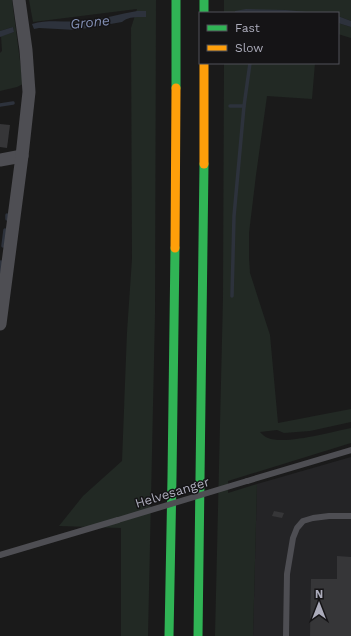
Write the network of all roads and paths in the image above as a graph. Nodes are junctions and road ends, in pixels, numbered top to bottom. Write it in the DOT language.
graph roads {
  1 [pos="19,0"];
  2 [pos="176,0"];
  3 [pos="204,0"];
  4 [pos="204,12"];
  5 [pos="204,64"];
  6 [pos="22,156"];
  7 [pos="0,160"];
  8 [pos="0,324"];
  9 [pos="351,450"];
  10 [pos="351,516"];
  11 [pos="0,555"];
  12 [pos="169,636"];
  13 [pos="198,636"];
  14 [pos="286,636"];
  1 -- 6 [label="street"];
  2 -- 12 [label="highway"];
  3 -- 4 [label="highway"];
  5 -- 13 [label="highway"];
  6 -- 7 [label="street"];
  6 -- 8 [label="street"];
  9 -- 11 [label="lane, Helvesanger, bridge"];
  10 -- 14 [label="lane"];
}
